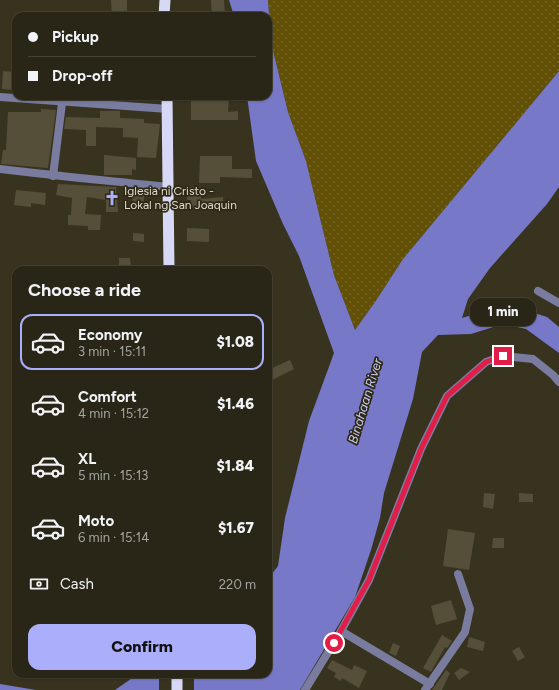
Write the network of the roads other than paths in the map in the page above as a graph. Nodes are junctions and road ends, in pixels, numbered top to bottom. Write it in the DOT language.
graph roads {
  1 [pos="165,0"];
  2 [pos="164,12"];
  3 [pos="0,97"];
  4 [pos="12,98"];
  5 [pos="48,100"];
  6 [pos="167,100"];
  7 [pos="62,103"];
  8 [pos="168,109"];
  9 [pos="0,169"];
  10 [pos="53,176"];
  11 [pos="169,187"];
  12 [pos="169,266"];
  13 [pos="538,291"];
  14 [pos="559,303"];
  15 [pos="559,382"];
  16 [pos="458,574"];
  17 [pos="341,632"];
  18 [pos="177,678"];
  19 [pos="427,687"];
  20 [pos="177,690"];
  21 [pos="305,690"];
  1 -- 2 [label="highway"];
  3 -- 4 [label="street"];
  5 -- 7 [label="street"];
  6 -- 8 [label="highway"];
  7 -- 8 [label="street"];
  7 -- 10 [label="street"];
  8 -- 11 [label="highway"];
  9 -- 10 [label="street"];
  10 -- 11 [label="street"];
  11 -- 12 [label="highway"];
  13 -- 14 [label="street"];
  15 -- 17 [label="street"];
  16 -- 19 [label="street"];
  17 -- 19 [label="street"];
  17 -- 21 [label="street"];
  18 -- 20 [label="highway"];
}
